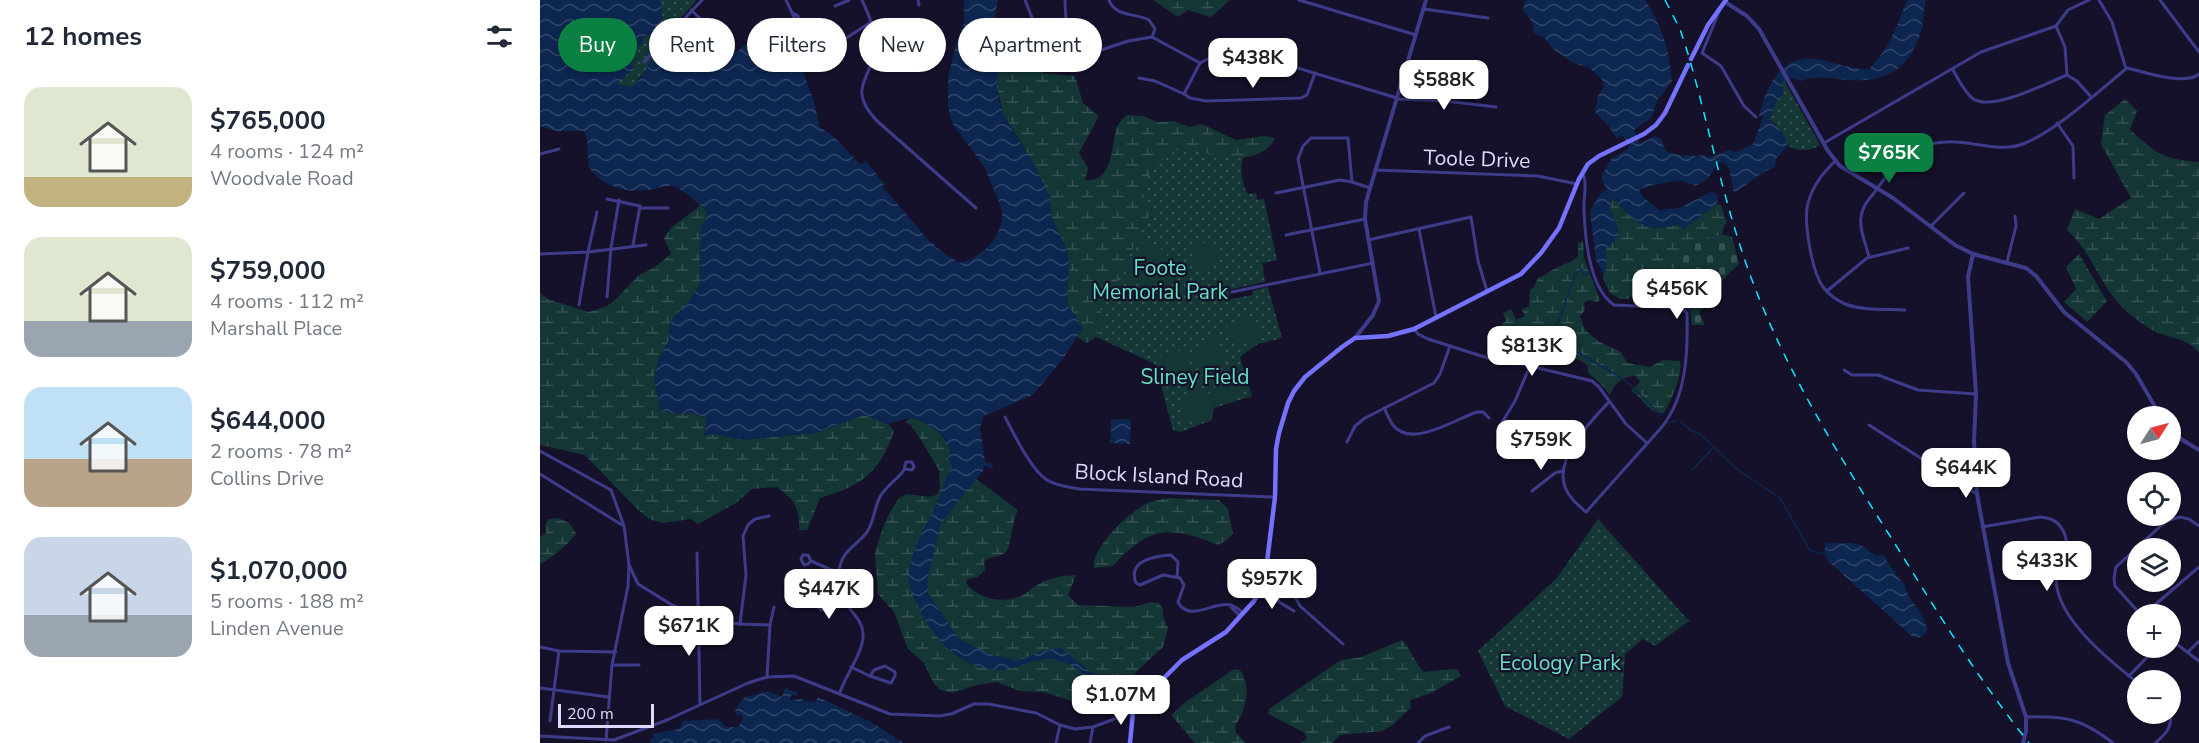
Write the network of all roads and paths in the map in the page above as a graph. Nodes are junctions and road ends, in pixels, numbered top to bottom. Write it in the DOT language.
graph roads {
  1 [pos="702,0"];
  2 [pos="786,0"];
  3 [pos="849,0"];
  4 [pos="862,0"];
  5 [pos="1025,0"];
  6 [pos="1065,0"];
  7 [pos="1109,0"];
  8 [pos="1299,0"];
  9 [pos="1426,0"];
  10 [pos="2089,0"];
  11 [pos="2099,0"];
  12 [pos="2160,0"];
  13 [pos="1725,1"];
  14 [pos="835,6"];
  15 [pos="1721,8"];
  16 [pos="1424,9"];
  17 [pos="691,10"];
  18 [pos="793,13"];
  19 [pos="700,18"];
  20 [pos="869,18"];
  21 [pos="1032,18"];
  22 [pos="1488,18"];
  23 [pos="2056,26"];
  24 [pos="1416,36"];
  25 [pos="1152,37"];
  26 [pos="2199,52"];
  27 [pos="1691,59"];
  28 [pos="644,62"];
  29 [pos="1200,63"];
  30 [pos="1688,65"];
  31 [pos="2126,69"];
  32 [pos="1953,70"];
  33 [pos="867,72"];
  34 [pos="1315,73"];
  35 [pos="2199,74"];
  36 [pos="2067,75"];
  37 [pos="1139,78"];
  38 [pos="1184,94"];
  39 [pos="2091,97"];
  40 [pos="1397,99"];
  41 [pos="1496,107"];
  42 [pos="1756,117"];
  43 [pos="2057,123"];
  44 [pos="1824,143"];
  45 [pos="559,149"];
  46 [pos="540,154"];
  47 [pos="1836,161"];
  48 [pos="1376,170"];
  49 [pos="1583,172"];
  50 [pos="2074,178"];
  51 [pos="1352,182"];
  52 [pos="1577,184"];
  53 [pos="1305,187"];
  54 [pos="1370,188"];
  55 [pos="1876,189"];
  56 [pos="1276,192"];
  57 [pos="1964,193"];
  58 [pos="607,199"];
  59 [pos="619,200"];
  60 [pos="640,208"];
  61 [pos="668,208"];
  62 [pos="976,208"];
  63 [pos="597,212"];
  64 [pos="2015,216"];
  65 [pos="1365,219"];
  66 [pos="1931,226"];
  67 [pos="1313,228"];
  68 [pos="1419,228"];
  69 [pos="1286,235"];
  70 [pos="1368,240"];
  71 [pos="633,245"];
  72 [pos="646,245"];
  73 [pos="611,248"];
  74 [pos="1908,248"];
  75 [pos="588,252"];
  76 [pos="540,254"];
  77 [pos="1973,254"];
  78 [pos="1869,257"];
  79 [pos="2007,262"];
  80 [pos="1373,263"];
  81 [pos="1320,273"];
  82 [pos="1827,291"];
  83 [pos="1232,292"];
  84 [pos="1487,293"];
  85 [pos="607,297"];
  86 [pos="579,305"];
  87 [pos="1905,310"];
  88 [pos="1437,318"];
  89 [pos="1414,329"];
  90 [pos="1355,338"];
  91 [pos="1450,346"];
  92 [pos="1530,366"];
  93 [pos="1844,370"];
  94 [pos="1976,394"];
  95 [pos="1609,402"];
  96 [pos="2155,406"];
  97 [pos="1384,408"];
  98 [pos="1005,417"];
  99 [pos="1489,418"];
  100 [pos="1869,425"];
  101 [pos="1500,426"];
  102 [pos="2181,439"];
  103 [pos="1347,442"];
  104 [pos="1647,443"];
  105 [pos="2199,450"];
  106 [pos="540,451"];
  107 [pos="905,469"];
  108 [pos="1562,471"];
  109 [pos="540,474"];
  110 [pos="1532,491"];
  111 [pos="1977,494"];
  112 [pos="1275,496"];
  113 [pos="769,516"];
  114 [pos="624,526"];
  115 [pos="2199,526"];
  116 [pos="1982,527"];
  117 [pos="696,553"];
  118 [pos="811,561"];
  119 [pos="1267,562"];
  120 [pos="629,565"];
  121 [pos="2199,567"];
  122 [pos="838,573"];
  123 [pos="1177,577"];
  124 [pos="1260,590"];
  125 [pos="843,601"];
  126 [pos="2132,604"];
  127 [pos="2155,604"];
  128 [pos="816,605"];
  129 [pos="774,607"];
  130 [pos="698,611"];
  131 [pos="1294,611"];
  132 [pos="1242,615"];
  133 [pos="740,624"];
  134 [pos="770,625"];
  135 [pos="2199,641"];
  136 [pos="1343,644"];
  137 [pos="540,647"];
  138 [pos="2181,647"];
  139 [pos="559,651"];
  140 [pos="616,652"];
  141 [pos="2188,652"];
  142 [pos="2146,658"];
  143 [pos="2199,661"];
  144 [pos="612,665"];
  145 [pos="639,665"];
  146 [pos="851,667"];
  147 [pos="2135,670"];
  148 [pos="2127,674"];
  149 [pos="870,676"];
  150 [pos="767,677"];
  151 [pos="540,688"];
  152 [pos="554,689"];
  153 [pos="839,693"];
  154 [pos="609,697"];
  155 [pos="700,704"];
  156 [pos="1133,712"];
  157 [pos="2026,717"];
  158 [pos="550,721"];
  159 [pos="2171,724"];
  160 [pos="1060,725"];
  161 [pos="1449,726"];
  162 [pos="1093,727"];
  163 [pos="540,735"];
  164 [pos="606,740"];
  165 [pos="1056,743"];
  166 [pos="1090,743"];
  167 [pos="1130,743"];
  168 [pos="1418,743"];
  169 [pos="2023,743"];
  170 [pos="2113,743"];
  171 [pos="2155,743"];
  1 -- 17 [label="street"];
  2 -- 18 [label="street"];
  3 -- 14 [label="street"];
  4 -- 20 [label="street"];
  5 -- 21 [label="street"];
  6 -- 25 [label="street"];
  7 -- 25 [label="street"];
  8 -- 24 [label="street"];
  9 -- 16 [label="street"];
  10 -- 23 [label="street"];
  11 -- 31 [label="street"];
  12 -- 26 [label="street"];
  13 -- 15 [label="main road"];
  13 -- 44 [label="street"];
  15 -- 27 [label="main road"];
  15 -- 42 [label="street"];
  16 -- 22 [label="street"];
  16 -- 24 [label="street"];
  17 -- 19 [label="street"];
  17 -- 28 [label="street"];
  23 -- 32 [label="street"];
  23 -- 36 [label="street"];
  24 -- 40 [label="street"];
  25 -- 29 [label="street"];
  29 -- 34 [label="street"];
  29 -- 38 [label="street"];
  30 -- 49 [label="main road"];
  31 -- 35 [label="street"];
  31 -- 39 [label="street"];
  32 -- 36 [label="street"];
  32 -- 44 [label="street"];
  33 -- 62 [label="street"];
  34 -- 38 [label="street"];
  34 -- 40 [label="street"];
  36 -- 39 [label="street"];
  37 -- 38 [label="street"];
  39 -- 43 [label="street"];
  40 -- 41 [label="street"];
  40 -- 48 [label="street"];
  43 -- 50 [label="street"];
  43 -- 55 [label="street"];
  44 -- 47 [label="street"];
  45 -- 46 [label="street"];
  47 -- 55 [label="street"];
  47 -- 82 [label="street"];
  48 -- 52 [label="street, Toole Drive"];
  48 -- 54 [label="street"];
  49 -- 52 [label="main road"];
  49 -- 104 [label="street"];
  51 -- 53 [label="street"];
  51 -- 53 [label="street"];
  51 -- 54 [label="street"];
  52 -- 84 [label="main road"];
  53 -- 56 [label="street"];
  53 -- 67 [label="street"];
  54 -- 65 [label="street"];
  55 -- 66 [label="street"];
  55 -- 78 [label="street"];
  57 -- 66 [label="street"];
  58 -- 59 [label="street"];
  59 -- 60 [label="street"];
  59 -- 73 [label="street"];
  60 -- 61 [label="street"];
  60 -- 71 [label="street"];
  63 -- 75 [label="street"];
  64 -- 79 [label="street"];
  65 -- 67 [label="street"];
  65 -- 70 [label="street"];
  66 -- 77 [label="street"];
  67 -- 69 [label="street"];
  67 -- 81 [label="street"];
  68 -- 70 [label="street"];
  68 -- 84 [label="street"];
  68 -- 88 [label="street"];
  70 -- 80 [label="street"];
  71 -- 72 [label="street"];
  71 -- 73 [label="street"];
  73 -- 75 [label="street"];
  73 -- 85 [label="street"];
  74 -- 78 [label="street"];
  75 -- 76 [label="street"];
  75 -- 86 [label="street"];
  77 -- 79 [label="street"];
  77 -- 94 [label="street"];
  78 -- 82 [label="street"];
  79 -- 96 [label="street"];
  80 -- 81 [label="street"];
  80 -- 90 [label="street"];
  81 -- 83 [label="street"];
  82 -- 87 [label="street"];
  84 -- 88 [label="main road"];
  88 -- 89 [label="main road"];
  89 -- 90 [label="main road"];
  89 -- 91 [label="street"];
  90 -- 112 [label="main road"];
  91 -- 92 [label="street"];
  91 -- 97 [label="street"];
  92 -- 95 [label="street"];
  92 -- 101 [label="street"];
  93 -- 94 [label="street"];
  94 -- 111 [label="street"];
  95 -- 104 [label="street"];
  95 -- 108 [label="street"];
  97 -- 99 [label="street"];
  97 -- 103 [label="street"];
  98 -- 112 [label="street, Block Island Road"];
  100 -- 111 [label="street"];
  102 -- 105 [label="street"];
  104 -- 108 [label="street"];
  106 -- 114 [label="street"];
  107 -- 122 [label="street"];
  108 -- 110 [label="street"];
  109 -- 114 [label="street"];
  111 -- 116 [label="street"];
  112 -- 119 [label="main road"];
  113 -- 133 [label="street"];
  114 -- 120 [label="street"];
  115 -- 126 [label="street"];
  116 -- 148 [label="street"];
  116 -- 157 [label="street"];
  117 -- 130 [label="street"];
  118 -- 122 [label="street"];
  119 -- 124 [label="main road"];
  119 -- 136 [label="street"];
  120 -- 130 [label="street"];
  120 -- 140 [label="street"];
  121 -- 127 [label="street"];
  122 -- 125 [label="street"];
  122 -- 125 [label="street"];
  123 -- 123 [label="street"];
  123 -- 132 [label="street"];
  124 -- 131 [label="street"];
  124 -- 132 [label="main road"];
  125 -- 128 [label="street"];
  125 -- 146 [label="street"];
  129 -- 134 [label="street"];
  130 -- 133 [label="street"];
  130 -- 155 [label="street"];
  132 -- 156 [label="main road"];
  133 -- 134 [label="street"];
  134 -- 150 [label="street"];
  135 -- 141 [label="street"];
  137 -- 139 [label="street"];
  138 -- 141 [label="street"];
  139 -- 140 [label="street"];
  139 -- 152 [label="street"];
  140 -- 144 [label="street"];
  141 -- 143 [label="street"];
  142 -- 147 [label="street"];
  144 -- 145 [label="street"];
  144 -- 154 [label="street"];
  146 -- 149 [label="street"];
  146 -- 153 [label="street"];
  149 -- 149 [label="street"];
  150 -- 153 [label="street"];
  150 -- 155 [label="street"];
  151 -- 152 [label="street"];
  152 -- 154 [label="street"];
  152 -- 158 [label="street"];
  153 -- 160 [label="street"];
  154 -- 164 [label="street"];
  155 -- 164 [label="street"];
  156 -- 162 [label="street"];
  156 -- 167 [label="main road"];
  157 -- 169 [label="street"];
  157 -- 170 [label="street"];
  159 -- 171 [label="street"];
  160 -- 162 [label="street"];
  160 -- 165 [label="street"];
  161 -- 168 [label="street"];
  162 -- 166 [label="street"];
  163 -- 164 [label="street"];
}
